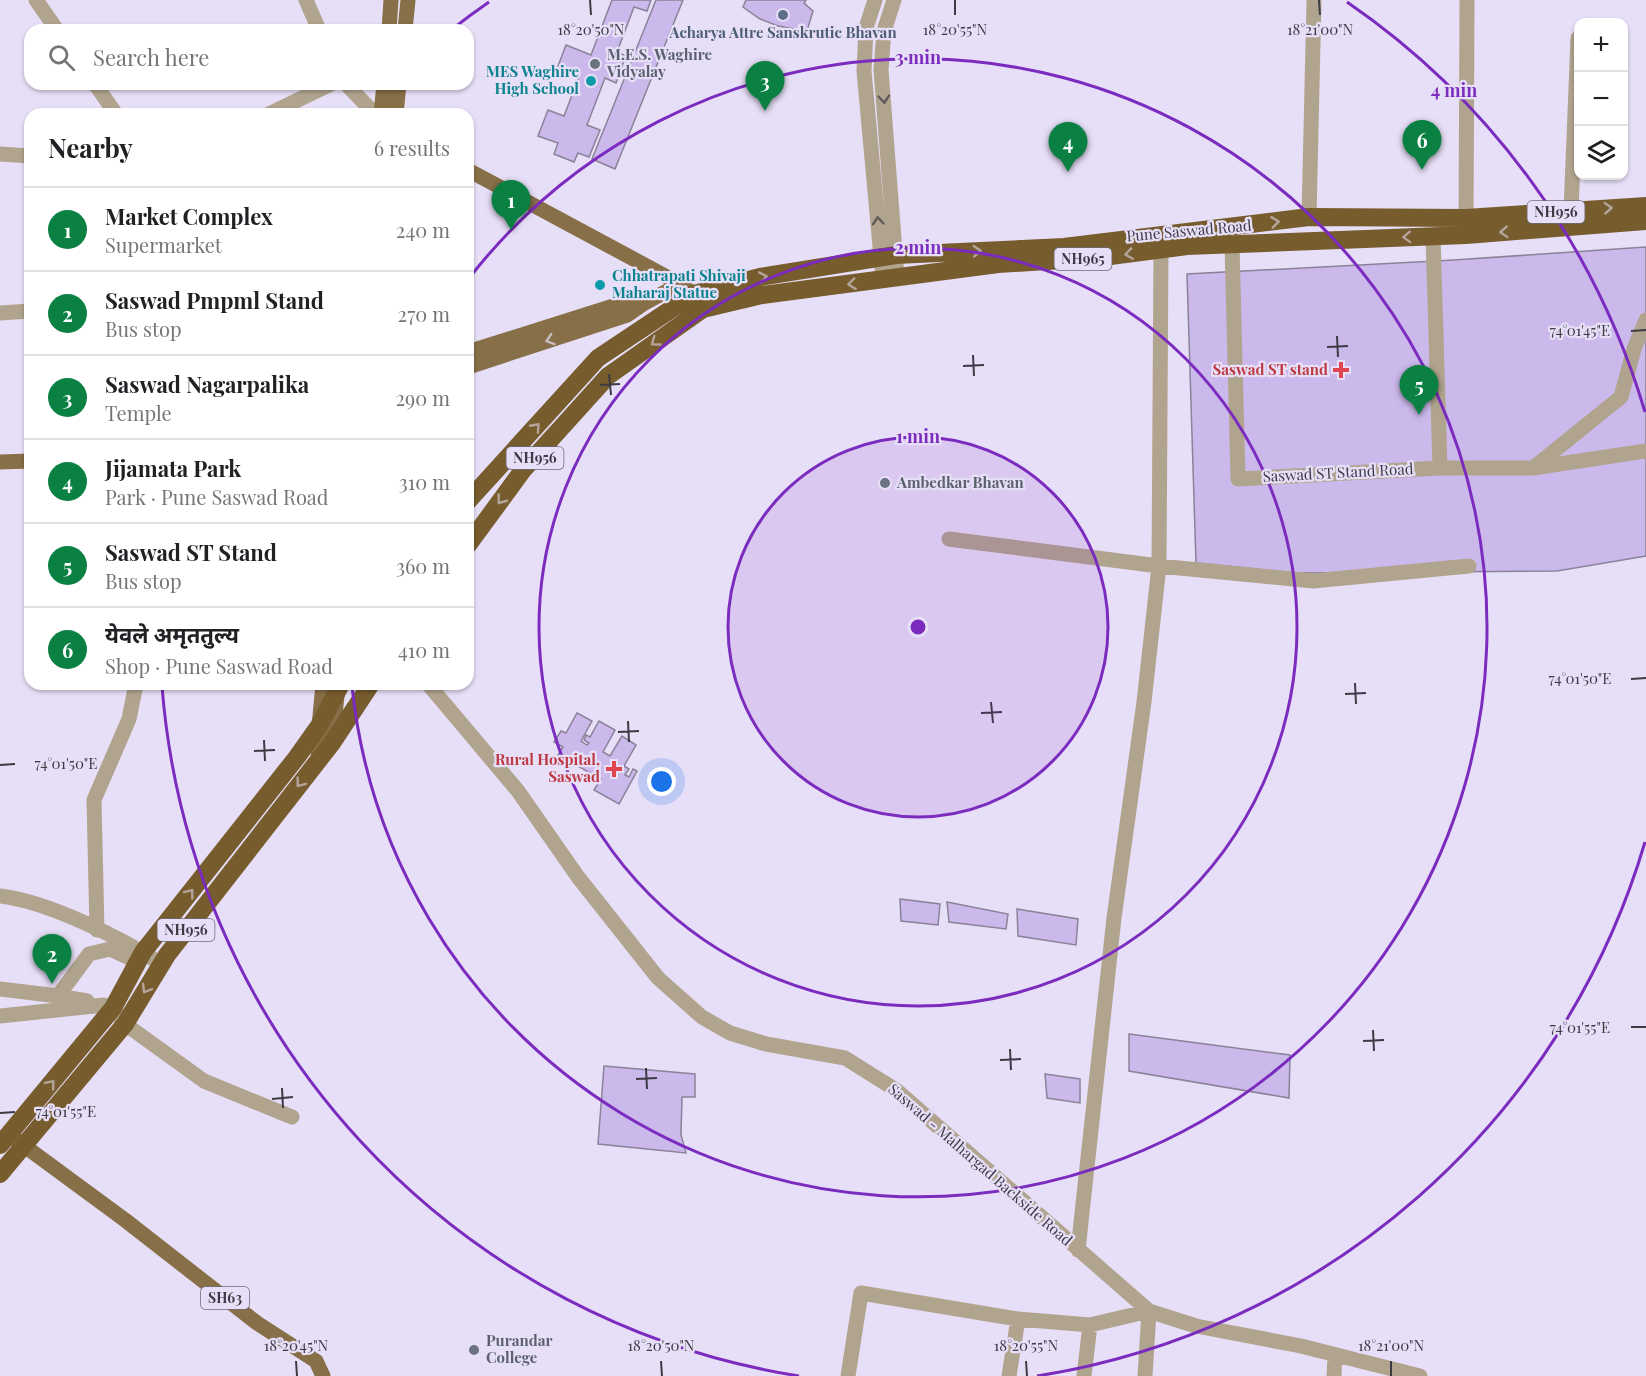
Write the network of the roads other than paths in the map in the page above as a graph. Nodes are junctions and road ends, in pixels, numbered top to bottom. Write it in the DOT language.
graph roads {
  1 [pos="36,0"];
  2 [pos="306,0"];
  3 [pos="391,0"];
  4 [pos="408,0"];
  5 [pos="875,0"];
  6 [pos="894,0"];
  7 [pos="1314,0"];
  8 [pos="1467,0"];
  9 [pos="53,24"];
  10 [pos="316,24"];
  11 [pos="389,24"];
  12 [pos="406,24"];
  13 [pos="866,34"];
  14 [pos="884,35"];
  15 [pos="1577,72"];
  16 [pos="99,90"];
  17 [pos="319,90"];
  18 [pos="352,90"];
  19 [pos="383,90"];
  20 [pos="398,90"];
  21 [pos="112,108"];
  22 [pos="281,108"];
  23 [pos="369,108"];
  24 [pos="382,108"];
  25 [pos="397,108"];
  26 [pos="0,154"];
  27 [pos="24,156"];
  28 [pos="474,174"];
  29 [pos="1646,206"];
  30 [pos="1572,211"];
  31 [pos="1310,217"];
  32 [pos="1646,221"];
  33 [pos="1466,226"];
  34 [pos="1433,236"];
  35 [pos="1160,242"];
  36 [pos="1232,244"];
  37 [pos="889,256"];
  38 [pos="890,278"];
  39 [pos="692,296"];
  40 [pos="24,311"];
  41 [pos="0,313"];
  42 [pos="1646,320"];
  43 [pos="575,325"];
  44 [pos="474,350"];
  45 [pos="474,365"];
  46 [pos="608,376"];
  47 [pos="1646,452"];
  48 [pos="24,461"];
  49 [pos="0,462"];
  50 [pos="1440,468"];
  51 [pos="1533,468"];
  52 [pos="474,494"];
  53 [pos="474,536"];
  54 [pos="949,539"];
  55 [pos="1159,566"];
  56 [pos="1469,566"];
  57 [pos="135,690"];
  58 [pos="333,690"];
  59 [pos="335,690"];
  60 [pos="367,690"];
  61 [pos="434,690"];
  62 [pos="319,726"];
  63 [pos="332,743"];
  64 [pos="318,760"];
  65 [pos="0,897"];
  66 [pos="97,930"];
  67 [pos="140,957"];
  68 [pos="161,964"];
  69 [pos="0,989"];
  70 [pos="58,996"];
  71 [pos="109,1006"];
  72 [pos="0,1016"];
  73 [pos="125,1024"];
  74 [pos="292,1117"];
  75 [pos="4,1140"];
  76 [pos="24,1145"];
  77 [pos="0,1174"];
  78 [pos="1078,1250"];
  79 [pos="1149,1311"];
  80 [pos="1018,1319"];
  81 [pos="1090,1325"];
  82 [pos="1335,1355"];
  83 [pos="323,1376"];
  84 [pos="848,1376"];
  85 [pos="1009,1376"];
  86 [pos="1084,1376"];
  87 [pos="1145,1376"];
  88 [pos="1334,1376"];
  89 [pos="1420,1376"];
  1 -- 9 [label="street"];
  2 -- 10 [label="street"];
  3 -- 11 [label="main road"];
  4 -- 12 [label="main road"];
  5 -- 13 [label="street"];
  6 -- 14 [label="street"];
  7 -- 31 [label="street"];
  8 -- 33 [label="street"];
  13 -- 14 [label="street"];
  37 -- 13 [label="street, one-way"];
  14 -- 37 [label="street, one-way"];
  15 -- 30 [label="street"];
  16 -- 21 [label="street"];
  17 -- 22 [label="street"];
  18 -- 23 [label="street"];
  19 -- 24 [label="main road"];
  20 -- 25 [label="main road"];
  26 -- 27 [label="street"];
  28 -- 39 [label="main road"];
  30 -- 29 [label="highway, Pune Saswad Road / NH956, one-way"];
  30 -- 33 [label="highway, Pune Saswad Road / NH956"];
  31 -- 33 [label="highway, NH956"];
  35 -- 31 [label="highway, NH956, one-way"];
  32 -- 33 [label="highway, Pune Saswad Road / NH965, one-way"];
  33 -- 34 [label="highway, Pune Saswad Road / NH965"];
  34 -- 36 [label="highway, Pune Saswad Road / NH965, one-way"];
  34 -- 50 [label="street"];
  35 -- 36 [label="highway, Pune Saswad Road / NH965"];
  37 -- 35 [label="highway, NH956, one-way"];
  35 -- 38 [label="highway, Pune Saswad Road / NH965, one-way"];
  35 -- 55 [label="street"];
  36 -- 50 [label="street, Saswad ST Stand Road"];
  37 -- 38 [label="street"];
  39 -- 37 [label="highway, NH956, one-way"];
  38 -- 39 [label="highway, Pune Saswad Road / NH965, one-way"];
  39 -- 43 [label="main road"];
  39 -- 46 [label="highway, NH965, one-way"];
  52 -- 39 [label="highway, NH956, one-way"];
  40 -- 41 [label="street"];
  42 -- 51 [label="street"];
  43 -- 44 [label="main road"];
  43 -- 45 [label="main road, one-way"];
  46 -- 53 [label="highway, NH956, one-way"];
  47 -- 51 [label="street"];
  48 -- 49 [label="main road"];
  50 -- 51 [label="street"];
  54 -- 55 [label="street"];
  55 -- 56 [label="street"];
  55 -- 78 [label="street"];
  57 -- 66 [label="street"];
  58 -- 62 [label="highway, NH956"];
  59 -- 63 [label="main road"];
  60 -- 63 [label="highway, NH956"];
  61 -- 78 [label="street, Saswad - Malhargad Backside Road"];
  62 -- 64 [label="main road"];
  67 -- 62 [label="highway, NH956, one-way"];
  63 -- 64 [label="highway, NH956"];
  64 -- 68 [label="highway, NH956, one-way"];
  65 -- 66 [label="street"];
  66 -- 67 [label="street"];
  67 -- 68 [label="street"];
  67 -- 70 [label="street"];
  67 -- 71 [label="highway, NH956"];
  68 -- 73 [label="highway, NH956, one-way"];
  69 -- 70 [label="street"];
  70 -- 71 [label="street"];
  71 -- 72 [label="street"];
  71 -- 73 [label="street"];
  75 -- 71 [label="highway, NH956, one-way"];
  73 -- 74 [label="street"];
  73 -- 76 [label="highway, NH956"];
  75 -- 76 [label="main road"];
  76 -- 77 [label="highway, NH956"];
  76 -- 83 [label="main road, SH63"];
  78 -- 79 [label="street, Saswad - Malhargad Backside Road"];
  79 -- 81 [label="street"];
  79 -- 82 [label="street, Saswad - Malhargad Backside Road"];
  79 -- 87 [label="street"];
  80 -- 81 [label="street"];
  80 -- 84 [label="street"];
  80 -- 85 [label="street"];
  81 -- 86 [label="street"];
  82 -- 88 [label="street"];
  82 -- 89 [label="street, Saswad - Malhargad Backside Road"];
}
